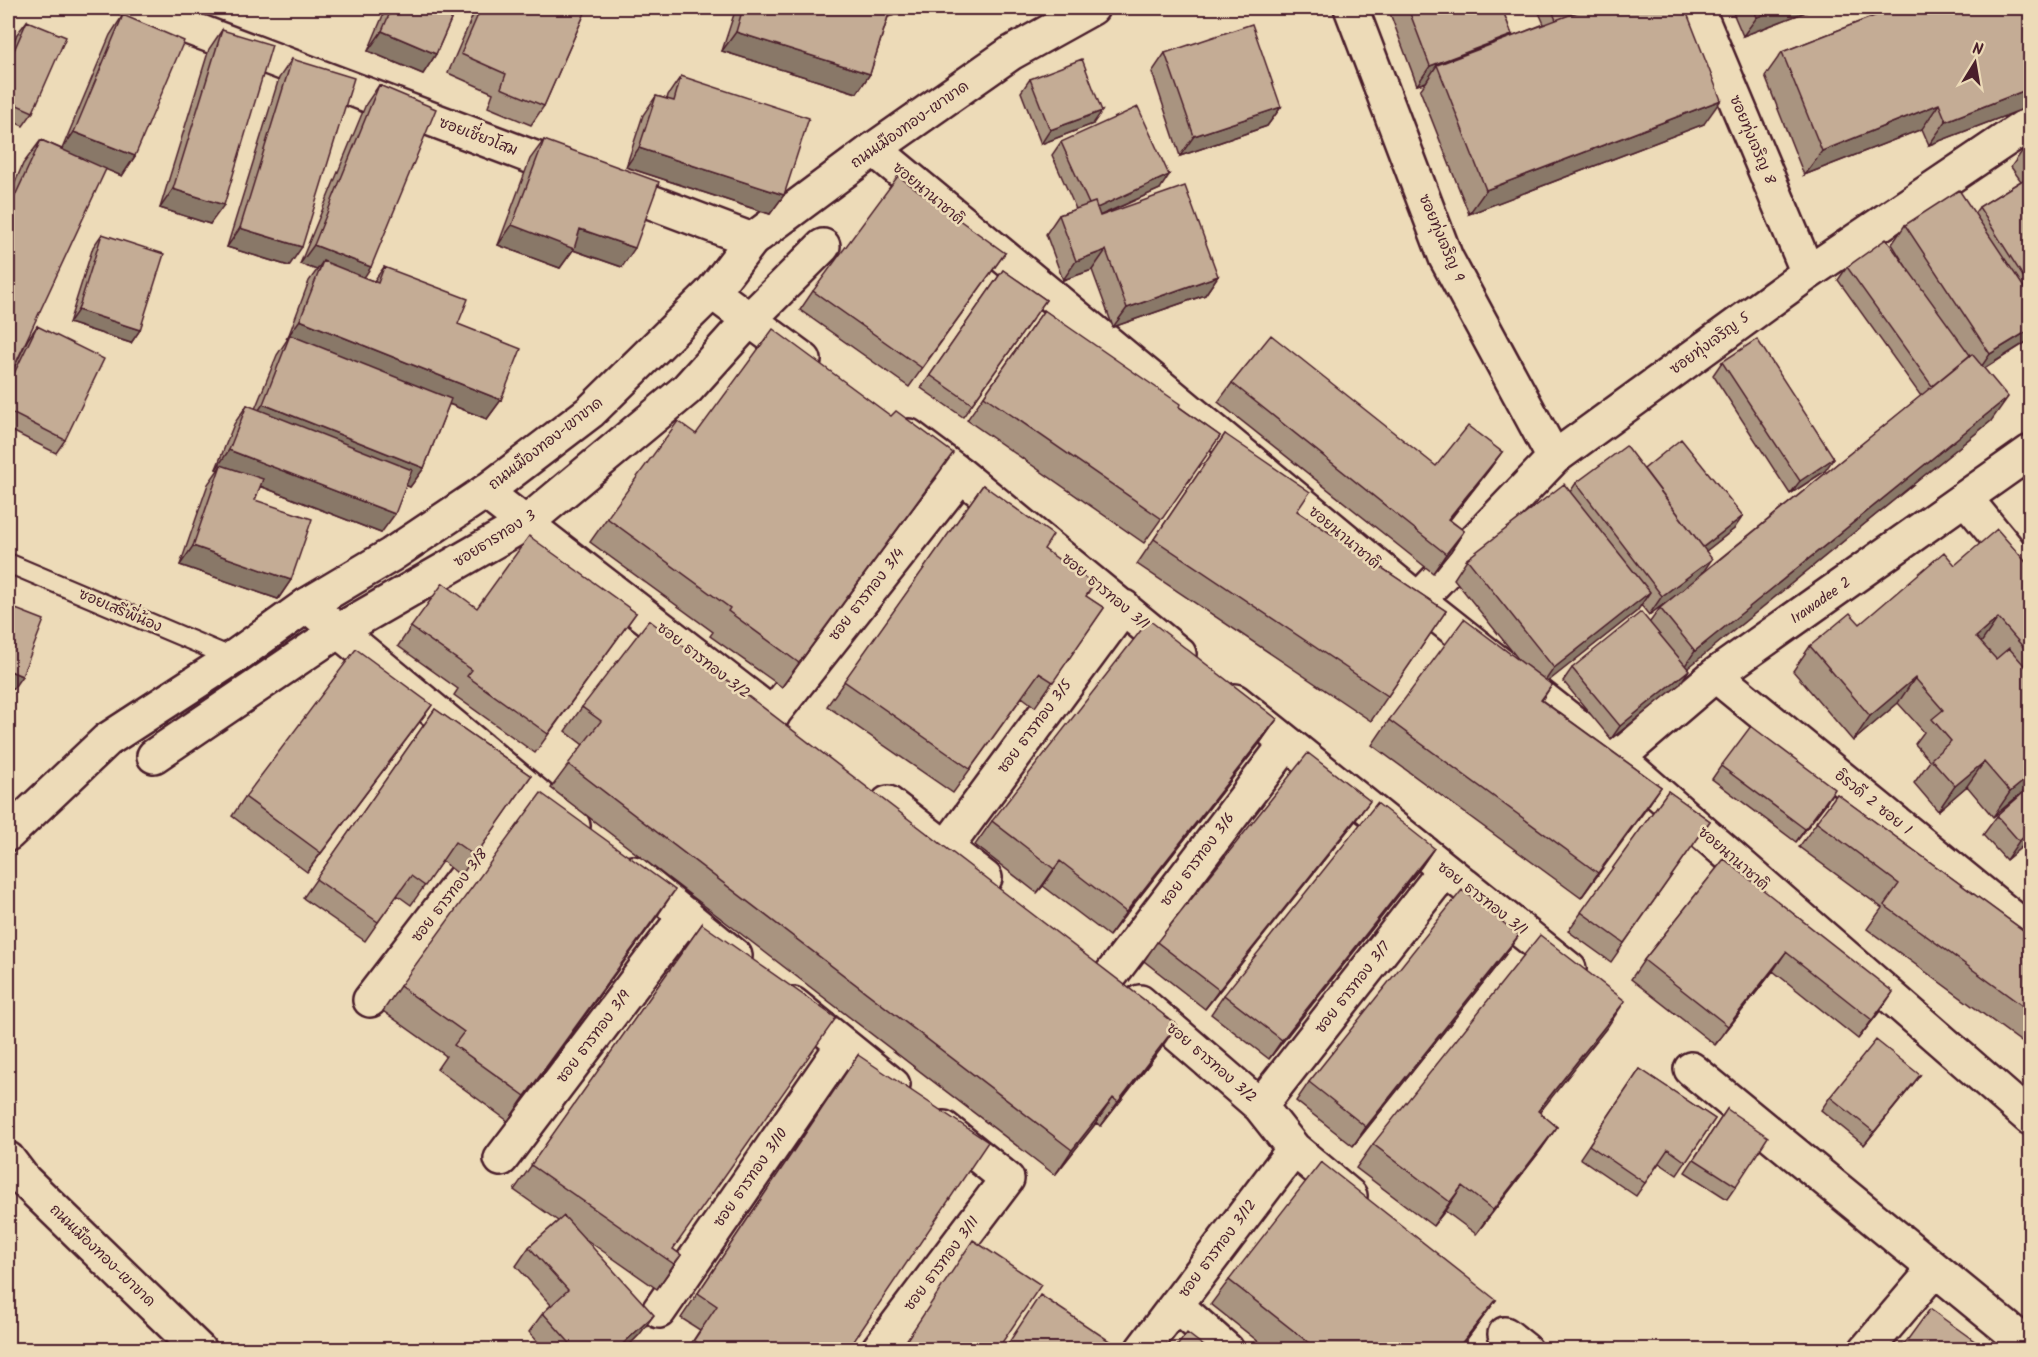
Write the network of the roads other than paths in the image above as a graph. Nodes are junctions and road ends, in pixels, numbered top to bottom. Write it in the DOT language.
graph roads {
  1 [pos="137,8"];
  2 [pos="1092,8"];
  3 [pos="1351,8"];
  4 [pos="1697,8"];
  5 [pos="2031,123"];
  6 [pos="874,149"];
  7 [pos="752,240"];
  8 [pos="822,246"];
  9 [pos="1808,273"];
  10 [pos="712,292"];
  11 [pos="749,320"];
  12 [pos="828,377"];
  13 [pos="885,419"];
  14 [pos="2031,452"];
  15 [pos="1554,458"];
  16 [pos="962,475"];
  17 [pos="485,492"];
  18 [pos="1966,499"];
  19 [pos="526,523"];
  20 [pos="8,563"];
  21 [pos="2031,577"];
  22 [pos="1418,600"];
  23 [pos="307,605"];
  24 [pos="1124,607"];
  25 [pos="338,632"];
  26 [pos="233,658"];
  27 [pos="1715,675"];
  28 [pos="772,715"];
  29 [pos="800,736"];
  30 [pos="1286,744"];
  31 [pos="154,756"];
  32 [pos="1618,758"];
  33 [pos="864,785"];
  34 [pos="530,792"];
  35 [pos="8,834"];
  36 [pos="946,848"];
  37 [pos="1445,870"];
  38 [pos="1010,898"];
  39 [pos="686,915"];
  40 [pos="2031,932"];
  41 [pos="1083,955"];
  42 [pos="1573,972"];
  43 [pos="1110,976"];
  44 [pos="370,1000"];
  45 [pos="843,1044"];
  46 [pos="1691,1069"];
  47 [pos="1260,1106"];
  48 [pos="2031,1118"];
  49 [pos="1294,1149"];
  50 [pos="8,1159"];
  51 [pos="501,1159"];
  52 [pos="1372,1214"];
  53 [pos="1935,1269"];
  54 [pos="1176,1305"];
  55 [pos="659,1311"];
  56 [pos="2031,1347"];
  57 [pos="199,1350"];
  58 [pos="878,1350"];
  59 [pos="1142,1350"];
  60 [pos="1227,1350"];
  61 [pos="1866,1350"];
  1 -- 7 [label="street, ซอยเชี่ยวโสม"];
  2 -- 6 [label="street, ถนนเมืองทอง-เขาขาด"];
  3 -- 15 [label="street, ซอยทุ่งเจริญ 9"];
  4 -- 9 [label="street, ซอยทุ่งเจริญ 8"];
  5 -- 9 [label="street, ซอยทุ่งเจริญ 5"];
  6 -- 7 [label="street, ถนนเมืองทอง-เขาขาด"];
  6 -- 22 [label="street, ซอยนานาชาติ"];
  7 -- 10 [label="street, ถนนเมืองทอง-เขาขาด"];
  8 -- 11 [label="street, ซอยธารทอง 3"];
  9 -- 15 [label="street, ซอยทุ่งเจริญ 5"];
  10 -- 11 [label="street"];
  10 -- 17 [label="street, ถนนเมืองทอง-เขาขาด"];
  11 -- 12 [label="street"];
  11 -- 19 [label="street, ซอยธารทอง 3"];
  13 -- 16 [label="street, ซอย ธารทอง 3/1"];
  14 -- 18 [label="street, Irawadee 2"];
  15 -- 22 [label="street, ซอยทุ่งเจริญ 5"];
  16 -- 24 [label="street, ซอย ธารทอง 3/1"];
  16 -- 28 [label="street, ซอย ธารทอง 3/4"];
  17 -- 19 [label="street, ซอย ธารทอง 3/2"];
  17 -- 23 [label="street, ถนนเมืองทอง-เขาขาด"];
  18 -- 21 [label="street"];
  18 -- 27 [label="street, Irawadee 2"];
  19 -- 25 [label="street, ซอยธารทอง 3"];
  19 -- 28 [label="street, ซอย ธารทอง 3/2"];
  20 -- 26 [label="lane, ซอยเสรีพี่น้อง"];
  22 -- 32 [label="street, ซอยนานาชาติ"];
  23 -- 25 [label="street"];
  23 -- 26 [label="street, ถนนเมืองทอง-เขาขาด"];
  24 -- 30 [label="street, ซอย ธารทอง 3/1"];
  24 -- 36 [label="street, ซอย ธารทอง 3/5"];
  25 -- 31 [label="street, ซอยธารทอง 3"];
  25 -- 34 [label="street"];
  26 -- 35 [label="street, ถนนเมืองทอง-เขาขาด"];
  27 -- 32 [label="street, Irawadee 2"];
  27 -- 40 [label="street, อิรวดี 2 ซอย 1"];
  28 -- 29 [label="street, ซอย ธารทอง 3/2"];
  30 -- 37 [label="street, ซอย ธารทอง 3/1"];
  30 -- 43 [label="street, ซอย ธารทอง 3/6"];
  32 -- 48 [label="street, ซอยนานาชาติ"];
  33 -- 36 [label="street"];
  34 -- 39 [label="street"];
  34 -- 44 [label="street, ซอย ธารทอง 3/8"];
  36 -- 38 [label="street"];
  37 -- 42 [label="street, ซอย ธารทอง 3/1"];
  37 -- 47 [label="street, ซอย ธารทอง 3/7"];
  39 -- 45 [label="street"];
  39 -- 51 [label="street, ซอย ธารทอง 3/9"];
  41 -- 43 [label="street, ซอย ธารทอง 3/2"];
  43 -- 47 [label="street, ซอย ธารทอง 3/2"];
  45 -- 55 [label="street, ซอย ธารทอง 3/10"];
  45 -- 58 [label="street, ซอย ธารทอง 3/11"];
  46 -- 53 [label="street"];
  47 -- 49 [label="street, ซอย ธารทอง 3/2"];
  49 -- 52 [label="street, ซอย ธารทอง 3/2"];
  49 -- 54 [label="street, ซอย ธารทอง 3/12"];
  50 -- 57 [label="street, ถนนเมืองทอง-เขาขาด"];
  53 -- 56 [label="street"];
  53 -- 61 [label="street"];
  54 -- 59 [label="street, ซอย ธารทอง 3/12"];
  54 -- 60 [label="street"];
}
